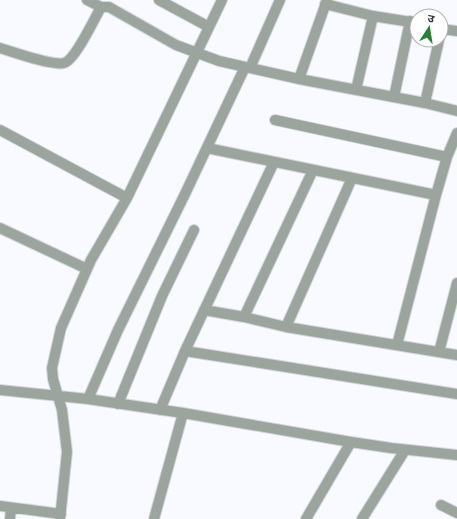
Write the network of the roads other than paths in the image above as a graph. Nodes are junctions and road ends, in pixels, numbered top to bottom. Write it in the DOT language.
graph roads {
  1 [pos="87,0"];
  2 [pos="159,0"];
  3 [pos="222,0"];
  4 [pos="280,0"];
  5 [pos="326,2"];
  6 [pos="101,7"];
  7 [pos="374,16"];
  8 [pos="409,21"];
  9 [pos="209,27"];
  10 [pos="409,38"];
  11 [pos="0,48"];
  12 [pos="437,48"];
  13 [pos="196,54"];
  14 [pos="247,67"];
  15 [pos="299,79"];
  16 [pos="356,90"];
  17 [pos="394,97"];
  18 [pos="425,103"];
  19 [pos="457,111"];
  20 [pos="274,120"];
  21 [pos="0,130"];
  22 [pos="457,133"];
  23 [pos="207,148"];
  24 [pos="447,157"];
  25 [pos="274,162"];
  26 [pos="313,170"];
  27 [pos="352,178"];
  28 [pos="436,195"];
  29 [pos="127,198"];
  30 [pos="0,228"];
  31 [pos="194,230"];
  32 [pos="87,269"];
  33 [pos="457,284"];
  34 [pos="204,310"];
  35 [pos="244,317"];
  36 [pos="286,327"];
  37 [pos="397,346"];
  38 [pos="185,352"];
  39 [pos="439,352"];
  40 [pos="457,355"];
  41 [pos="0,390"];
  42 [pos="457,394"];
  43 [pos="58,395"];
  44 [pos="88,399"];
  45 [pos="118,404"];
  46 [pos="160,410"];
  47 [pos="183,413"];
  48 [pos="351,442"];
  49 [pos="405,450"];
  50 [pos="457,455"];
  51 [pos="441,505"];
  52 [pos="0,506"];
  53 [pos="11,508"];
  54 [pos="457,513"];
  55 [pos="60,516"];
  56 [pos="10,519"];
  57 [pos="154,519"];
  58 [pos="306,519"];
  59 [pos="362,519"];
  1 -- 6 [label="street"];
  2 -- 9 [label="street"];
  3 -- 9 [label="street"];
  4 -- 14 [label="street"];
  5 -- 7 [label="street"];
  5 -- 15 [label="street"];
  6 -- 11 [label="street"];
  6 -- 13 [label="street"];
  7 -- 8 [label="street"];
  7 -- 16 [label="street"];
  9 -- 13 [label="street"];
  10 -- 17 [label="street"];
  12 -- 18 [label="street"];
  13 -- 14 [label="street"];
  13 -- 29 [label="street"];
  14 -- 15 [label="street"];
  14 -- 23 [label="street"];
  15 -- 16 [label="street"];
  16 -- 17 [label="street"];
  17 -- 18 [label="street"];
  18 -- 19 [label="street"];
  20 -- 24 [label="street"];
  21 -- 29 [label="street"];
  22 -- 24 [label="street"];
  23 -- 25 [label="street"];
  23 -- 44 [label="street"];
  24 -- 28 [label="street"];
  25 -- 26 [label="street"];
  25 -- 34 [label="street"];
  26 -- 27 [label="street"];
  26 -- 35 [label="street"];
  27 -- 28 [label="street"];
  27 -- 36 [label="street"];
  28 -- 37 [label="street"];
  29 -- 32 [label="street"];
  30 -- 32 [label="street"];
  31 -- 45 [label="street"];
  32 -- 43 [label="street"];
  33 -- 39 [label="street"];
  34 -- 35 [label="street"];
  34 -- 38 [label="street"];
  35 -- 36 [label="street"];
  36 -- 37 [label="street"];
  37 -- 39 [label="street"];
  38 -- 42 [label="street"];
  38 -- 46 [label="street"];
  39 -- 40 [label="street"];
  41 -- 43 [label="street"];
  43 -- 44 [label="street"];
  43 -- 55 [label="street"];
  44 -- 45 [label="street"];
  45 -- 46 [label="street"];
  46 -- 47 [label="street"];
  47 -- 48 [label="street"];
  47 -- 57 [label="street"];
  48 -- 49 [label="street"];
  48 -- 58 [label="street"];
  49 -- 50 [label="street"];
  49 -- 59 [label="street"];
  51 -- 54 [label="street"];
  52 -- 53 [label="street"];
  53 -- 55 [label="street"];
  53 -- 56 [label="street"];
}
